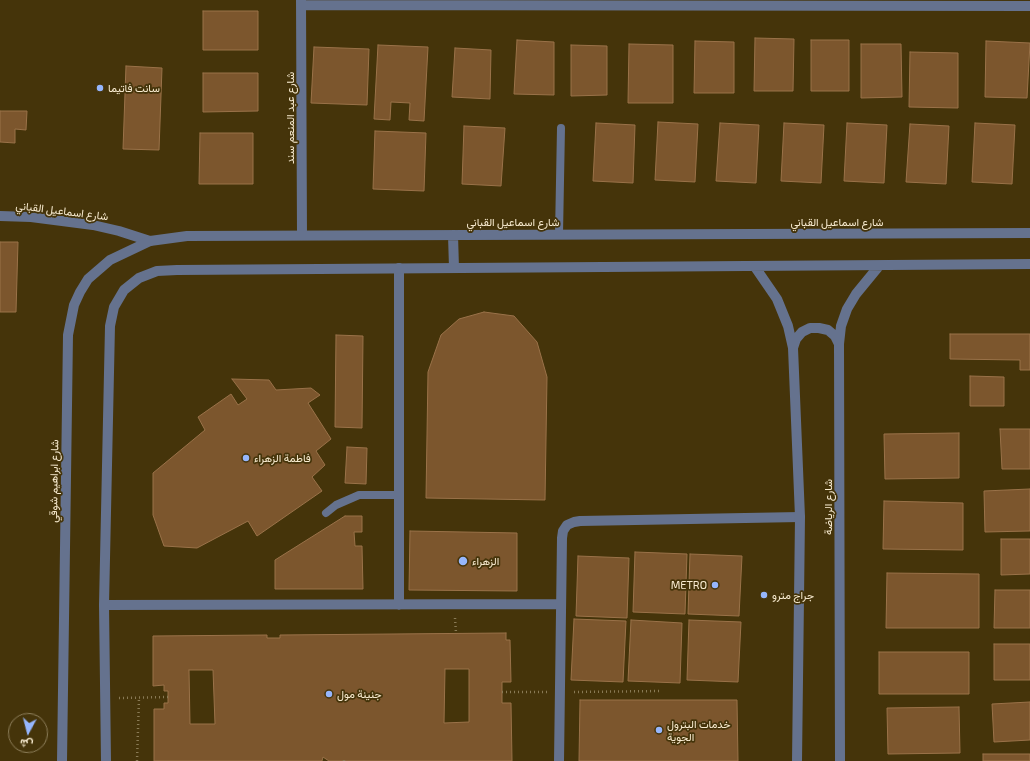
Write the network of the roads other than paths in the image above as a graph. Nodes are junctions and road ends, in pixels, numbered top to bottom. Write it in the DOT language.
graph roads {
  1 [pos="301,2"];
  2 [pos="519,2"];
  3 [pos="685,2"];
  4 [pos="1030,6"];
  5 [pos="561,128"];
  6 [pos="0,216"];
  7 [pos="1030,233"];
  8 [pos="559,234"];
  9 [pos="302,235"];
  10 [pos="453,235"];
  11 [pos="150,241"];
  12 [pos="1030,264"];
  13 [pos="879,266"];
  14 [pos="755,267"];
  15 [pos="400,268"];
  16 [pos="454,268"];
  17 [pos="839,344"];
  18 [pos="793,348"];
  19 [pos="400,495"];
  20 [pos="326,513"];
  21 [pos="800,517"];
  22 [pos="561,604"];
  23 [pos="104,605"];
  24 [pos="399,605"];
  25 [pos="62,761"];
  26 [pos="106,761"];
  27 [pos="559,761"];
  28 [pos="797,761"];
  29 [pos="840,761"];
  1 -- 2 [label="street"];
  1 -- 9 [label="street, شارع عبد المنعم سند"];
  2 -- 3 [label="street"];
  3 -- 4 [label="street"];
  5 -- 8 [label="lane"];
  6 -- 11 [label="street, شارع اسماعيل القباني"];
  7 -- 8 [label="street, شارع اسماعيل القباني"];
  8 -- 10 [label="street, شارع اسماعيل القباني"];
  9 -- 10 [label="street, شارع اسماعيل القباني"];
  9 -- 11 [label="street, شارع اسماعيل القباني"];
  10 -- 16 [label="street"];
  11 -- 25 [label="street, شارع ابراهيم شوقي"];
  12 -- 13 [label="street"];
  13 -- 14 [label="street"];
  13 -- 17 [label="street, شارع الرياضة"];
  14 -- 16 [label="street"];
  14 -- 18 [label="street"];
  15 -- 16 [label="street"];
  15 -- 19 [label="street"];
  15 -- 23 [label="street"];
  17 -- 18 [label="street"];
  17 -- 29 [label="street, شارع الرياضة"];
  18 -- 21 [label="street"];
  19 -- 20 [label="lane"];
  19 -- 24 [label="street"];
  21 -- 22 [label="street"];
  21 -- 28 [label="street"];
  22 -- 24 [label="street"];
  22 -- 27 [label="street"];
  23 -- 24 [label="street"];
  23 -- 26 [label="street"];
}
